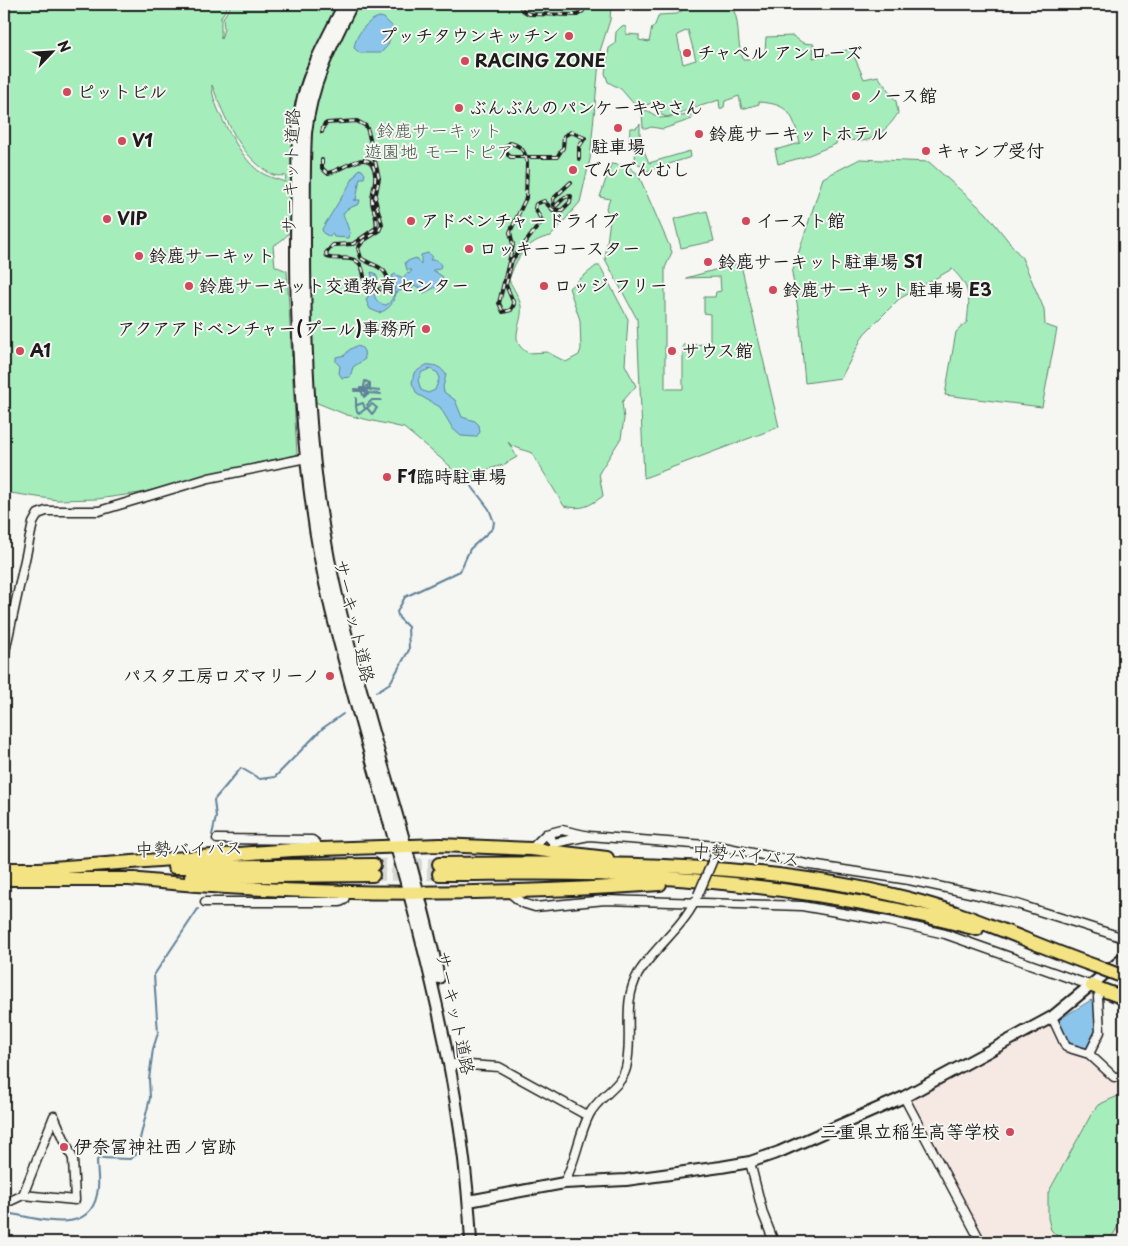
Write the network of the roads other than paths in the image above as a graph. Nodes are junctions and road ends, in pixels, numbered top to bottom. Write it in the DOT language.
graph roads {
  1 [pos="344,4"];
  2 [pos="352,4"];
  3 [pos="310,457"];
  4 [pos="4,656"];
  5 [pos="546,834"];
  6 [pos="589,836"];
  7 [pos="217,839"];
  8 [pos="401,847"];
  9 [pos="318,849"];
  10 [pos="531,849"];
  11 [pos="715,855"];
  12 [pos="666,866"];
  13 [pos="4,869"];
  14 [pos="39,869"];
  15 [pos="4,879"];
  16 [pos="129,880"];
  17 [pos="697,882"];
  18 [pos="413,892"];
  19 [pos="509,892"];
  20 [pos="346,893"];
  21 [pos="205,902"];
  22 [pos="693,904"];
  23 [pos="1124,938"];
  24 [pos="1039,946"];
  25 [pos="1124,958"];
  26 [pos="1124,977"];
  27 [pos="1095,992"];
  28 [pos="1124,998"];
  29 [pos="1052,1017"];
  30 [pos="1088,1054"];
  31 [pos="454,1064"];
  32 [pos="1124,1077"];
  33 [pos="904,1097"];
  34 [pos="588,1116"];
  35 [pos="750,1162"];
  36 [pos="468,1180"];
  37 [pos="564,1183"];
  38 [pos="23,1195"];
  39 [pos="469,1201"];
  40 [pos="4,1204"];
  41 [pos="471,1242"];
  42 [pos="774,1242"];
  43 [pos="981,1242"];
  1 -- 3 [label="street, サーキット道路"];
  2 -- 3 [label="street, サーキット道路"];
  3 -- 4 [label="street"];
  3 -- 8 [label="street, サーキット道路"];
  5 -- 6 [label="street"];
  5 -- 6 [label="street"];
  5 -- 10 [label="street"];
  6 -- 23 [label="street"];
  7 -- 9 [label="street"];
  8 -- 9 [label="highway"];
  8 -- 10 [label="highway"];
  8 -- 18 [label="street, サーキット道路"];
  9 -- 14 [label="highway"];
  10 -- 12 [label="highway"];
  11 -- 22 [label="street, bridge"];
  12 -- 17 [label="highway, 中勢バイパス"];
  12 -- 24 [label="highway, 中勢バイパス"];
  13 -- 14 [label="highway, 中勢バイパス"];
  14 -- 16 [label="highway, 中勢バイパス"];
  15 -- 16 [label="highway, 中勢バイパス"];
  16 -- 20 [label="highway"];
  17 -- 19 [label="highway"];
  17 -- 24 [label="highway, 中勢バイパス"];
  18 -- 19 [label="highway"];
  18 -- 20 [label="highway"];
  18 -- 31 [label="street"];
  18 -- 36 [label="street, サーキット道路"];
  19 -- 22 [label="street"];
  20 -- 21 [label="street"];
  22 -- 27 [label="street"];
  22 -- 34 [label="street"];
  24 -- 26 [label="highway, 中勢バイパス, bridge"];
  25 -- 27 [label="street"];
  27 -- 28 [label="highway"];
  27 -- 29 [label="street"];
  27 -- 30 [label="street"];
  29 -- 30 [label="street"];
  29 -- 33 [label="street"];
  30 -- 32 [label="street"];
  31 -- 34 [label="street"];
  31 -- 36 [label="street"];
  33 -- 35 [label="street"];
  33 -- 43 [label="street"];
  34 -- 37 [label="street"];
  35 -- 37 [label="street"];
  35 -- 42 [label="street"];
  36 -- 39 [label="street, サーキット道路"];
  37 -- 39 [label="street"];
  38 -- 38 [label="street"];
  38 -- 40 [label="street"];
  39 -- 41 [label="street, サーキット道路"];
}
